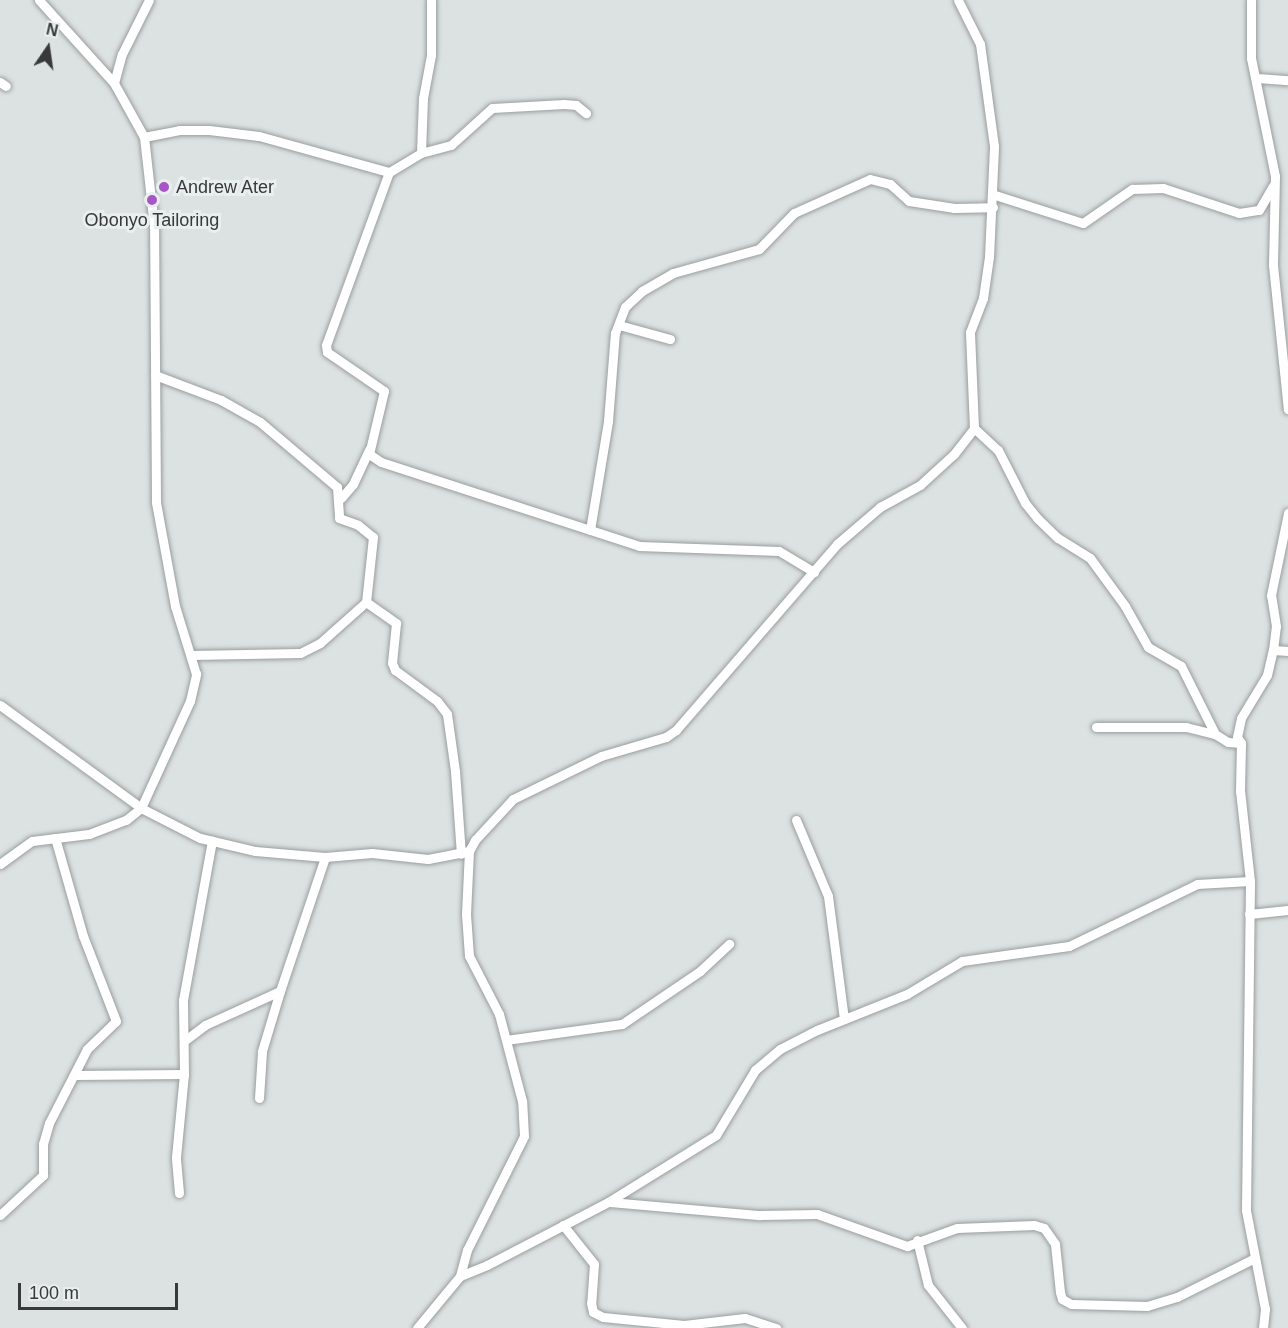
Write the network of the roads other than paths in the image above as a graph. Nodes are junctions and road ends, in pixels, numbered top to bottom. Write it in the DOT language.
graph roads {
  1 [pos="39,0"];
  2 [pos="149,0"];
  3 [pos="431,0"];
  4 [pos="958,0"];
  5 [pos="1251,0"];
  6 [pos="1257,78"];
  7 [pos="1288,80"];
  8 [pos="114,83"];
  9 [pos="586,113"];
  10 [pos="144,137"];
  11 [pos="421,153"];
  12 [pos="389,171"];
  13 [pos="1275,181"];
  14 [pos="994,195"];
  15 [pos="993,207"];
  16 [pos="619,325"];
  17 [pos="670,339"];
  18 [pos="155,375"];
  19 [pos="1288,409"];
  20 [pos="974,428"];
  21 [pos="369,448"];
  22 [pos="341,498"];
  23 [pos="1288,513"];
  24 [pos="590,530"];
  25 [pos="814,572"];
  26 [pos="366,602"];
  27 [pos="1273,650"];
  28 [pos="1288,651"];
  29 [pos="192,655"];
  30 [pos="0,705"];
  31 [pos="1096,727"];
  32 [pos="1215,734"];
  33 [pos="1241,743"];
  34 [pos="141,808"];
  35 [pos="796,820"];
  36 [pos="55,838"];
  37 [pos="212,841"];
  38 [pos="465,852"];
  39 [pos="325,857"];
  40 [pos="0,864"];
  41 [pos="1250,881"];
  42 [pos="1288,910"];
  43 [pos="1248,914"];
  44 [pos="729,944"];
  45 [pos="280,991"];
  46 [pos="844,1019"];
  47 [pos="506,1040"];
  48 [pos="184,1041"];
  49 [pos="74,1074"];
  50 [pos="184,1074"];
  51 [pos="259,1098"];
  52 [pos="179,1193"];
  53 [pos="608,1202"];
  54 [pos="0,1215"];
  55 [pos="563,1225"];
  56 [pos="917,1240"];
  57 [pos="1255,1258"];
  58 [pos="460,1275"];
  59 [pos="685,1327"];
  60 [pos="417,1328"];
  61 [pos="776,1328"];
  62 [pos="962,1328"];
  63 [pos="1263,1328"];
  1 -- 8 [label="street"];
  2 -- 8 [label="street"];
  3 -- 11 [label="street"];
  4 -- 14 [label="street"];
  5 -- 6 [label="street"];
  6 -- 7 [label="street"];
  6 -- 13 [label="street"];
  8 -- 10 [label="street"];
  9 -- 11 [label="street"];
  10 -- 12 [label="street"];
  10 -- 18 [label="street"];
  11 -- 12 [label="street"];
  12 -- 21 [label="street"];
  13 -- 14 [label="street"];
  13 -- 19 [label="street"];
  14 -- 15 [label="street"];
  15 -- 16 [label="street"];
  15 -- 20 [label="street"];
  16 -- 17 [label="street"];
  16 -- 24 [label="street"];
  18 -- 22 [label="street"];
  18 -- 29 [label="street"];
  20 -- 25 [label="street"];
  20 -- 32 [label="street"];
  21 -- 22 [label="street"];
  21 -- 24 [label="street"];
  22 -- 26 [label="street"];
  23 -- 27 [label="street"];
  24 -- 25 [label="street"];
  25 -- 38 [label="street"];
  26 -- 29 [label="street"];
  26 -- 38 [label="street"];
  27 -- 28 [label="street"];
  27 -- 33 [label="street"];
  29 -- 34 [label="street"];
  30 -- 34 [label="street"];
  31 -- 32 [label="street"];
  32 -- 33 [label="street"];
  33 -- 41 [label="street"];
  34 -- 36 [label="street"];
  34 -- 37 [label="street"];
  35 -- 46 [label="street"];
  36 -- 40 [label="street"];
  36 -- 49 [label="street"];
  37 -- 39 [label="street"];
  37 -- 48 [label="street"];
  38 -- 39 [label="street"];
  38 -- 47 [label="street"];
  39 -- 45 [label="street"];
  41 -- 43 [label="street"];
  41 -- 46 [label="street"];
  42 -- 43 [label="street"];
  43 -- 57 [label="street"];
  44 -- 47 [label="street"];
  45 -- 48 [label="street"];
  45 -- 51 [label="street"];
  46 -- 53 [label="street"];
  47 -- 58 [label="street"];
  48 -- 50 [label="street"];
  49 -- 50 [label="street"];
  49 -- 54 [label="street"];
  50 -- 52 [label="street"];
  53 -- 55 [label="street"];
  53 -- 56 [label="street"];
  55 -- 58 [label="street"];
  55 -- 59 [label="street"];
  56 -- 57 [label="street"];
  56 -- 62 [label="street"];
  57 -- 63 [label="street"];
  58 -- 60 [label="street"];
  59 -- 61 [label="street"];
}
